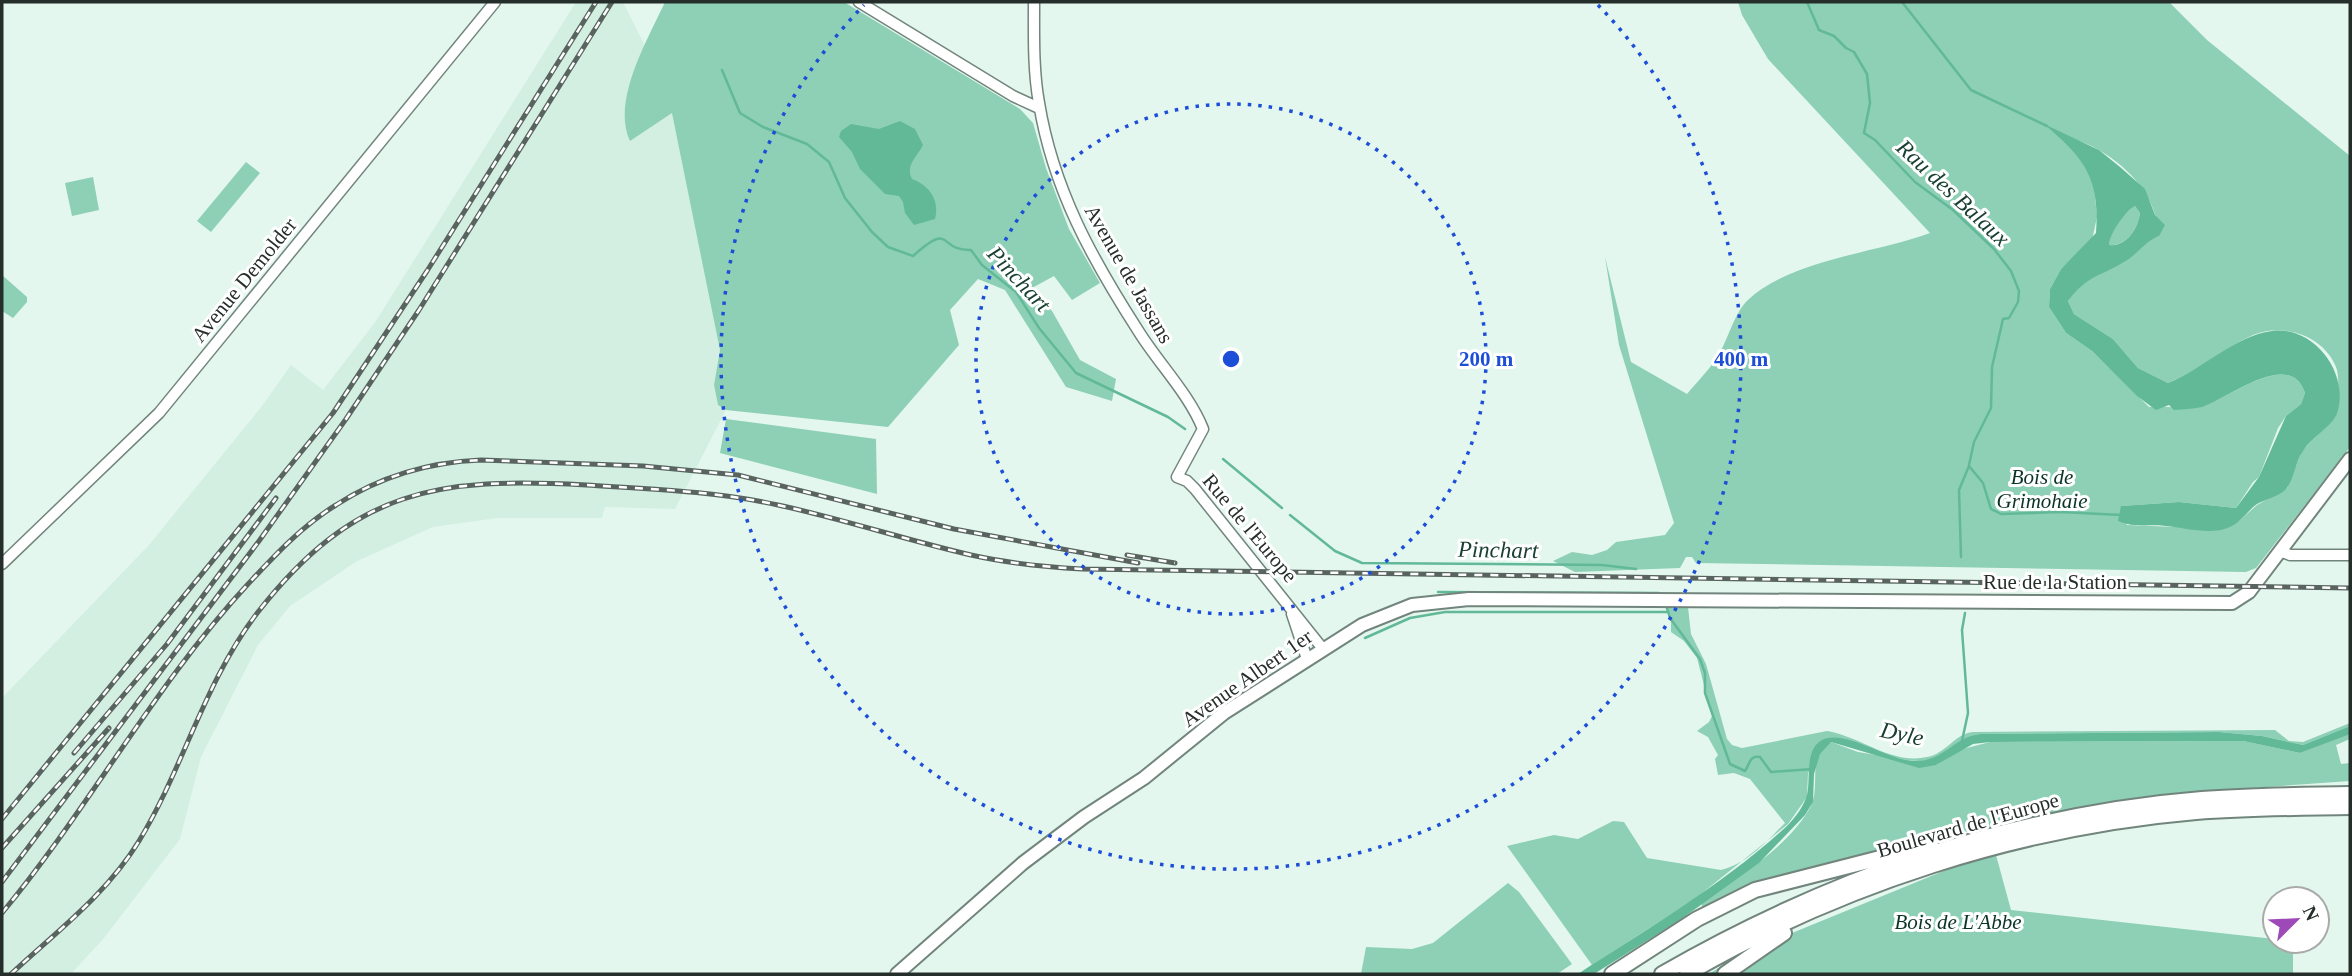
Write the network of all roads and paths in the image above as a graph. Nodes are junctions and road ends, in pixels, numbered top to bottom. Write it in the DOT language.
graph roads {
  1 [pos="495,2"];
  2 [pos="859,2"];
  3 [pos="1034,2"];
  4 [pos="1040,108"];
  5 [pos="2350,459"];
  6 [pos="1177,477"];
  7 [pos="2280,551"];
  8 [pos="2350,555"];
  9 [pos="2,564"];
  10 [pos="1691,600"];
  11 [pos="1290,607"];
  12 [pos="1324,648"];
  13 [pos="1307,659"];
  14 [pos="2349,797"];
  15 [pos="1953,846"];
  16 [pos="1826,905"];
  17 [pos="897,974"];
  18 [pos="1612,974"];
  19 [pos="1662,974"];
  20 [pos="1687,974"];
  21 [pos="1725,974"];
  1 -- 9 [label="street, Avenue Demolder"];
  2 -- 4 [label="street"];
  3 -- 4 [label="street, Avenue de Jassans"];
  4 -- 6 [label="street, Avenue de Jassans"];
  5 -- 7 [label="main road, Rue de la Station"];
  6 -- 11 [label="street, Rue de l'Europe"];
  7 -- 8 [label="street"];
  7 -- 10 [label="main road, Rue de la Station"];
  10 -- 12 [label="main road, Avenue Albert 1er"];
  11 -- 12 [label="street, Rue de l'Europe"];
  11 -- 13 [label="street, Rue de l'Europe"];
  12 -- 13 [label="main road, Avenue Albert 1er"];
  13 -- 17 [label="main road, Avenue Albert 1er"];
  14 -- 15 [label="highway, Boulevard de l'Europe"];
  14 -- 16 [label="highway, Boulevard de l'Europe"];
  15 -- 18 [label="highway"];
  15 -- 19 [label="highway, Boulevard de l'Europe"];
  16 -- 20 [label="highway, Boulevard de l'Europe"];
  16 -- 21 [label="highway"];
}
